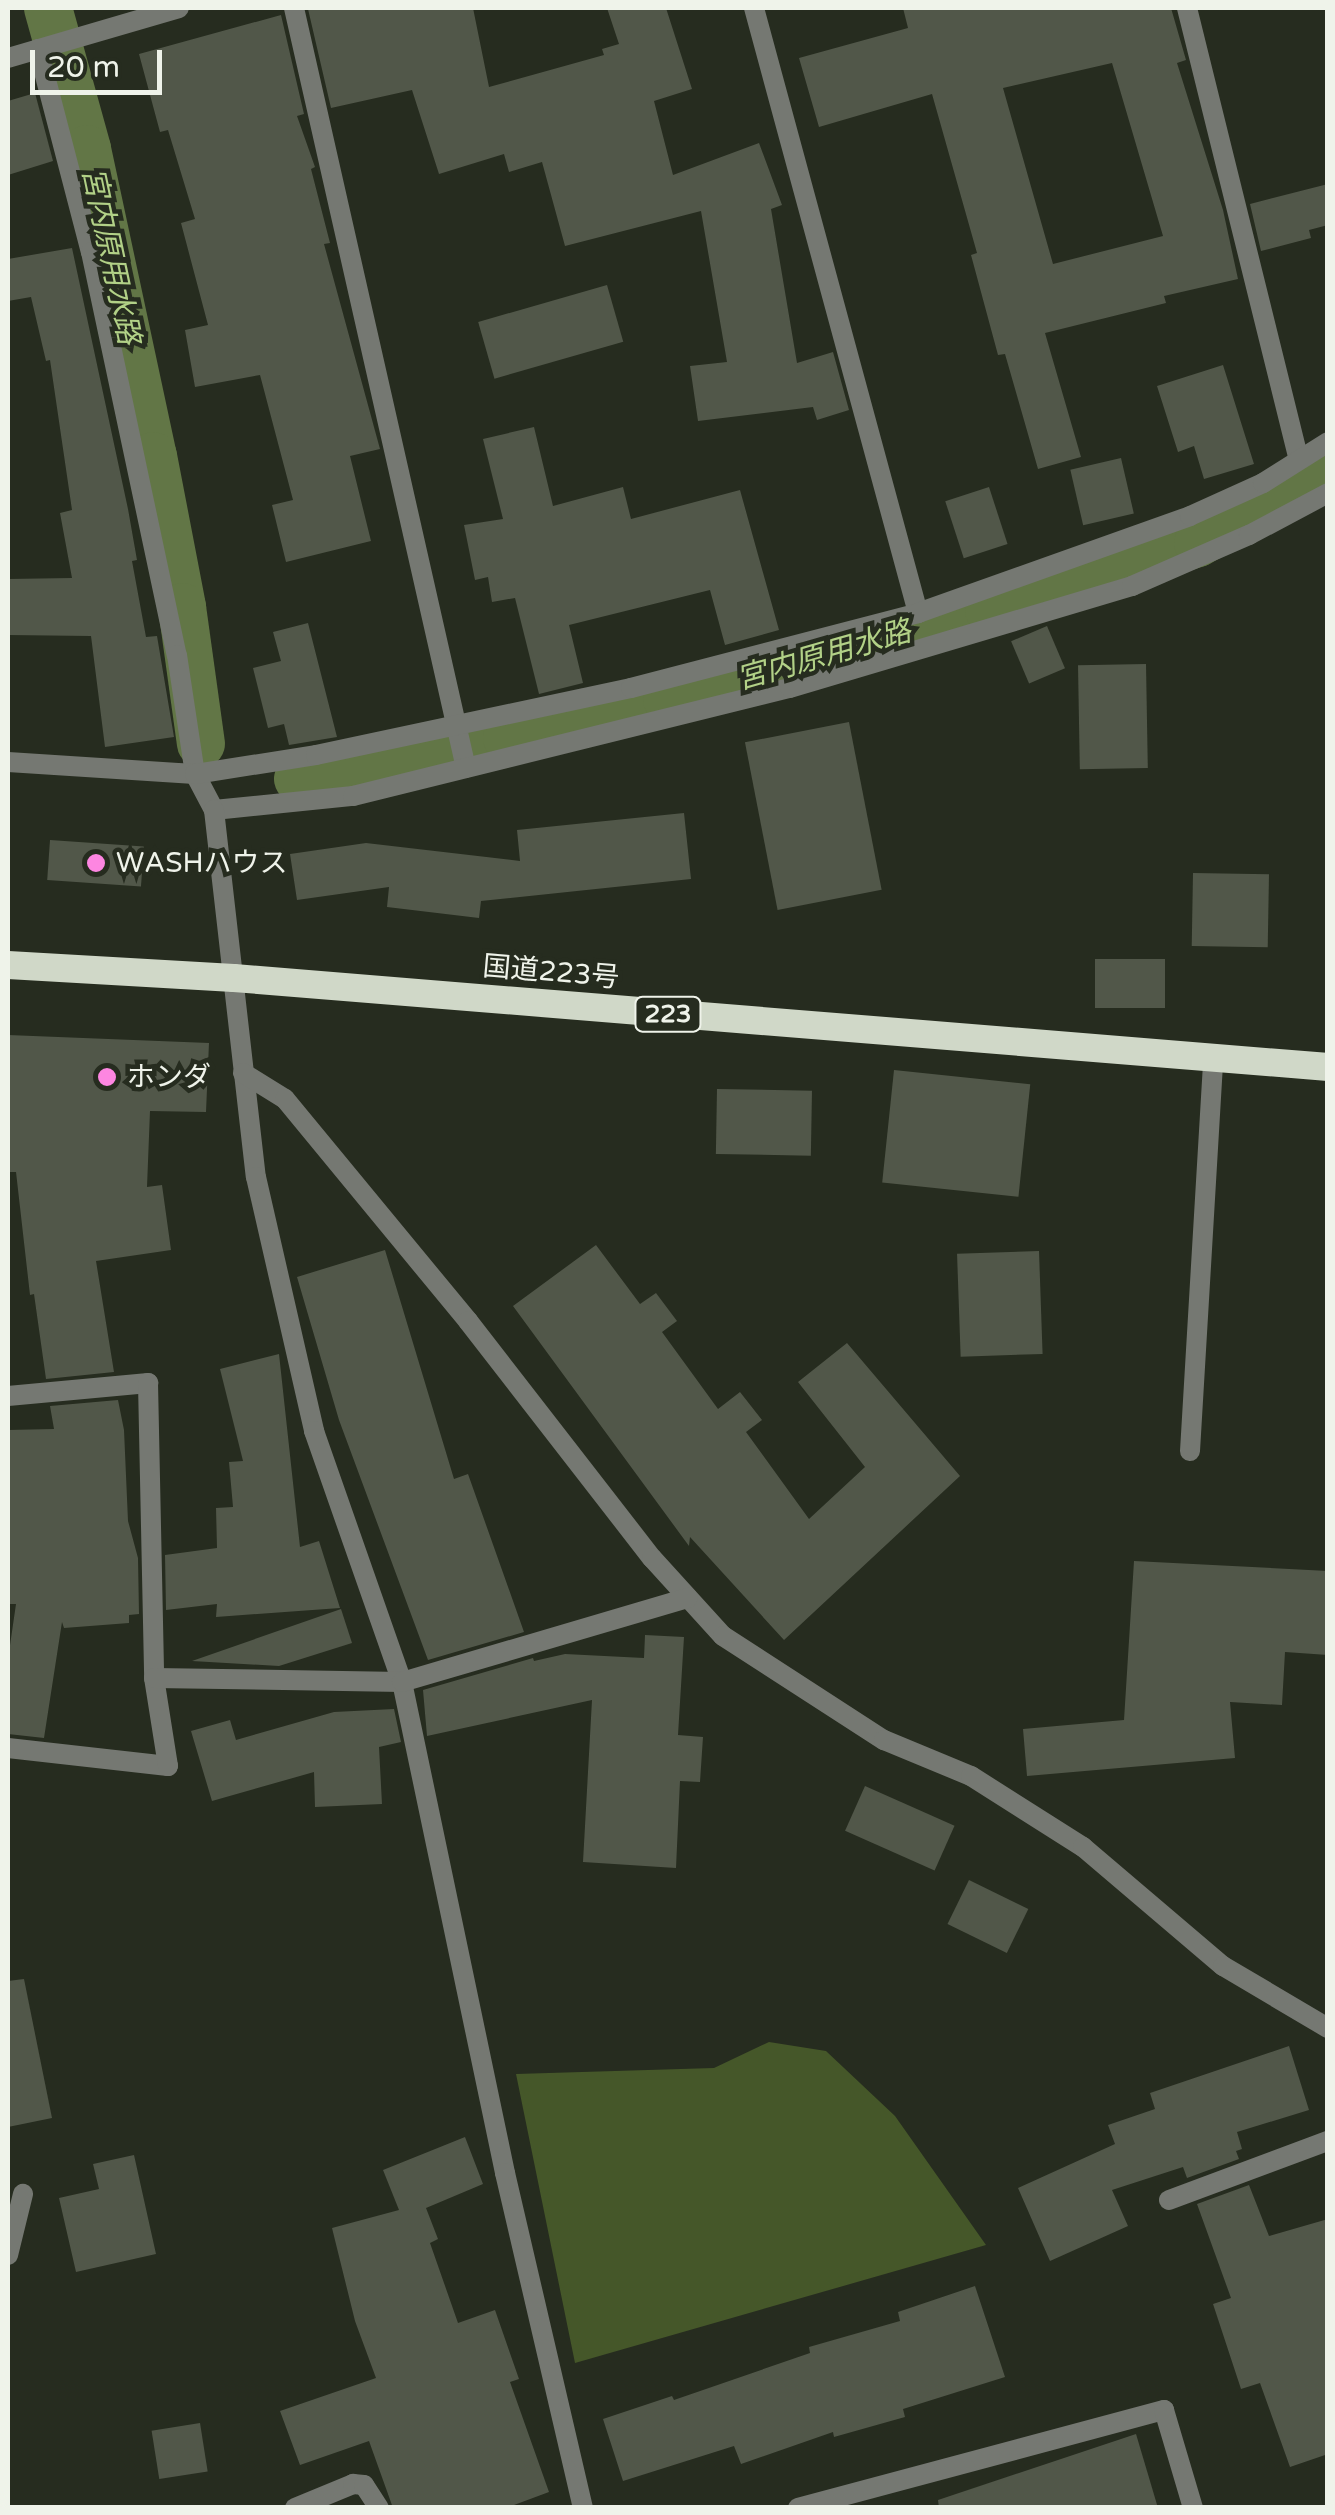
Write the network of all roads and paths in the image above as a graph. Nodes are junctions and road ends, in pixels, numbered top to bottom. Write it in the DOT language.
graph roads {
  1 [pos="179,8"];
  2 [pos="294,8"];
  3 [pos="754,8"];
  4 [pos="1187,8"];
  5 [pos="38,50"];
  6 [pos="8,58"];
  7 [pos="1328,442"];
  8 [pos="1298,457"];
  9 [pos="1328,493"];
  10 [pos="918,613"];
  11 [pos="458,725"];
  12 [pos="8,762"];
  13 [pos="466,768"];
  14 [pos="195,774"];
  15 [pos="214,810"];
  16 [pos="8,964"];
  17 [pos="234,978"];
  18 [pos="1213,1059"];
  19 [pos="1328,1067"];
  20 [pos="242,1074"];
  21 [pos="8,1396"];
  22 [pos="1190,1451"];
  23 [pos="688,1598"];
  24 [pos="154,1678"];
  25 [pos="402,1682"];
  26 [pos="8,1748"];
  27 [pos="1328,2028"];
  28 [pos="1328,2141"];
  29 [pos="23,2194"];
  30 [pos="1168,2200"];
  31 [pos="8,2254"];
  32 [pos="296,2508"];
  33 [pos="379,2508"];
  34 [pos="583,2508"];
  35 [pos="798,2508"];
  36 [pos="1192,2508"];
  1 -- 5 [label="street"];
  2 -- 11 [label="street"];
  3 -- 10 [label="street"];
  4 -- 8 [label="street"];
  5 -- 6 [label="street"];
  5 -- 14 [label="street"];
  7 -- 8 [label="street"];
  8 -- 10 [label="street"];
  9 -- 13 [label="street"];
  10 -- 11 [label="street"];
  11 -- 13 [label="street"];
  11 -- 14 [label="street"];
  12 -- 14 [label="street"];
  13 -- 15 [label="street"];
  14 -- 15 [label="street"];
  15 -- 17 [label="street"];
  16 -- 17 [label="highway, 国道223号 / 223"];
  17 -- 18 [label="highway, 国道223号 / 223"];
  17 -- 20 [label="street"];
  18 -- 19 [label="highway, 国道223号 / 223"];
  18 -- 22 [label="street"];
  20 -- 23 [label="street"];
  20 -- 25 [label="street"];
  21 -- 24 [label="street"];
  23 -- 25 [label="street"];
  23 -- 27 [label="street"];
  24 -- 25 [label="street"];
  24 -- 26 [label="street"];
  25 -- 34 [label="street"];
  28 -- 30 [label="street"];
  29 -- 31 [label="street"];
  32 -- 33 [label="street"];
  35 -- 36 [label="street"];
}
